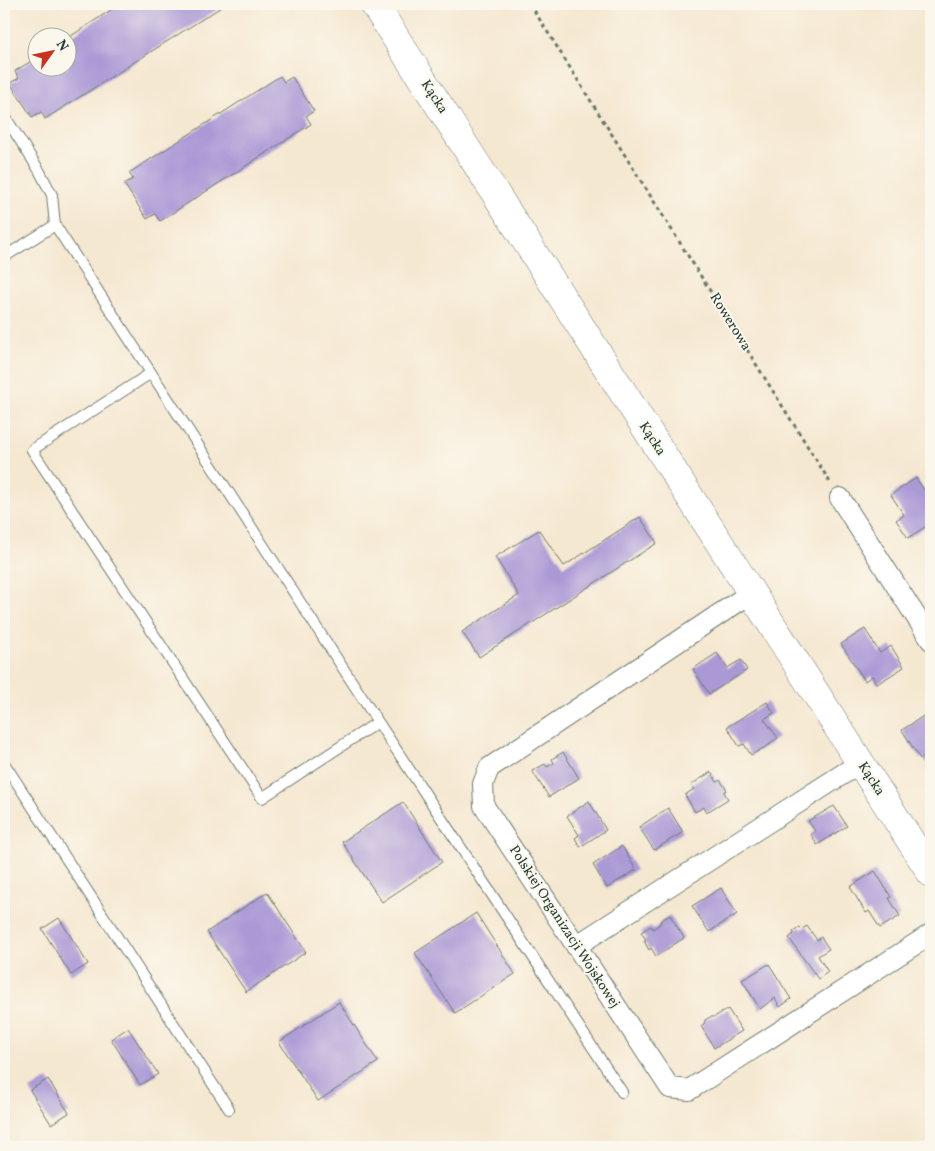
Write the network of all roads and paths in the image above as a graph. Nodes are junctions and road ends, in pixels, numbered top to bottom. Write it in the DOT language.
graph roads {
  1 [pos="374,4"];
  2 [pos="530,4"];
  3 [pos="4,115"];
  4 [pos="55,224"];
  5 [pos="4,257"];
  6 [pos="151,373"];
  7 [pos="840,498"];
  8 [pos="751,593"];
  9 [pos="931,640"];
  10 [pos="378,722"];
  11 [pos="4,763"];
  12 [pos="860,763"];
  13 [pos="931,873"];
  14 [pos="931,934"];
  15 [pos="576,946"];
  16 [pos="622,1092"];
  17 [pos="229,1109"];
  1 -- 8 [label="street, Kącka"];
  2 -- 7 [label="path, Rowerowa"];
  3 -- 4 [label="lane"];
  4 -- 5 [label="lane"];
  4 -- 6 [label="lane"];
  6 -- 10 [label="lane"];
  6 -- 10 [label="lane"];
  7 -- 9 [label="street"];
  8 -- 12 [label="street, Kącka"];
  8 -- 15 [label="street, Polskiej Organizacji Wojskowej"];
  10 -- 16 [label="lane"];
  11 -- 17 [label="lane"];
  12 -- 13 [label="street, Kącka"];
  12 -- 15 [label="street"];
  14 -- 15 [label="street, Polskiej Organizacji Wojskowej"];
}
